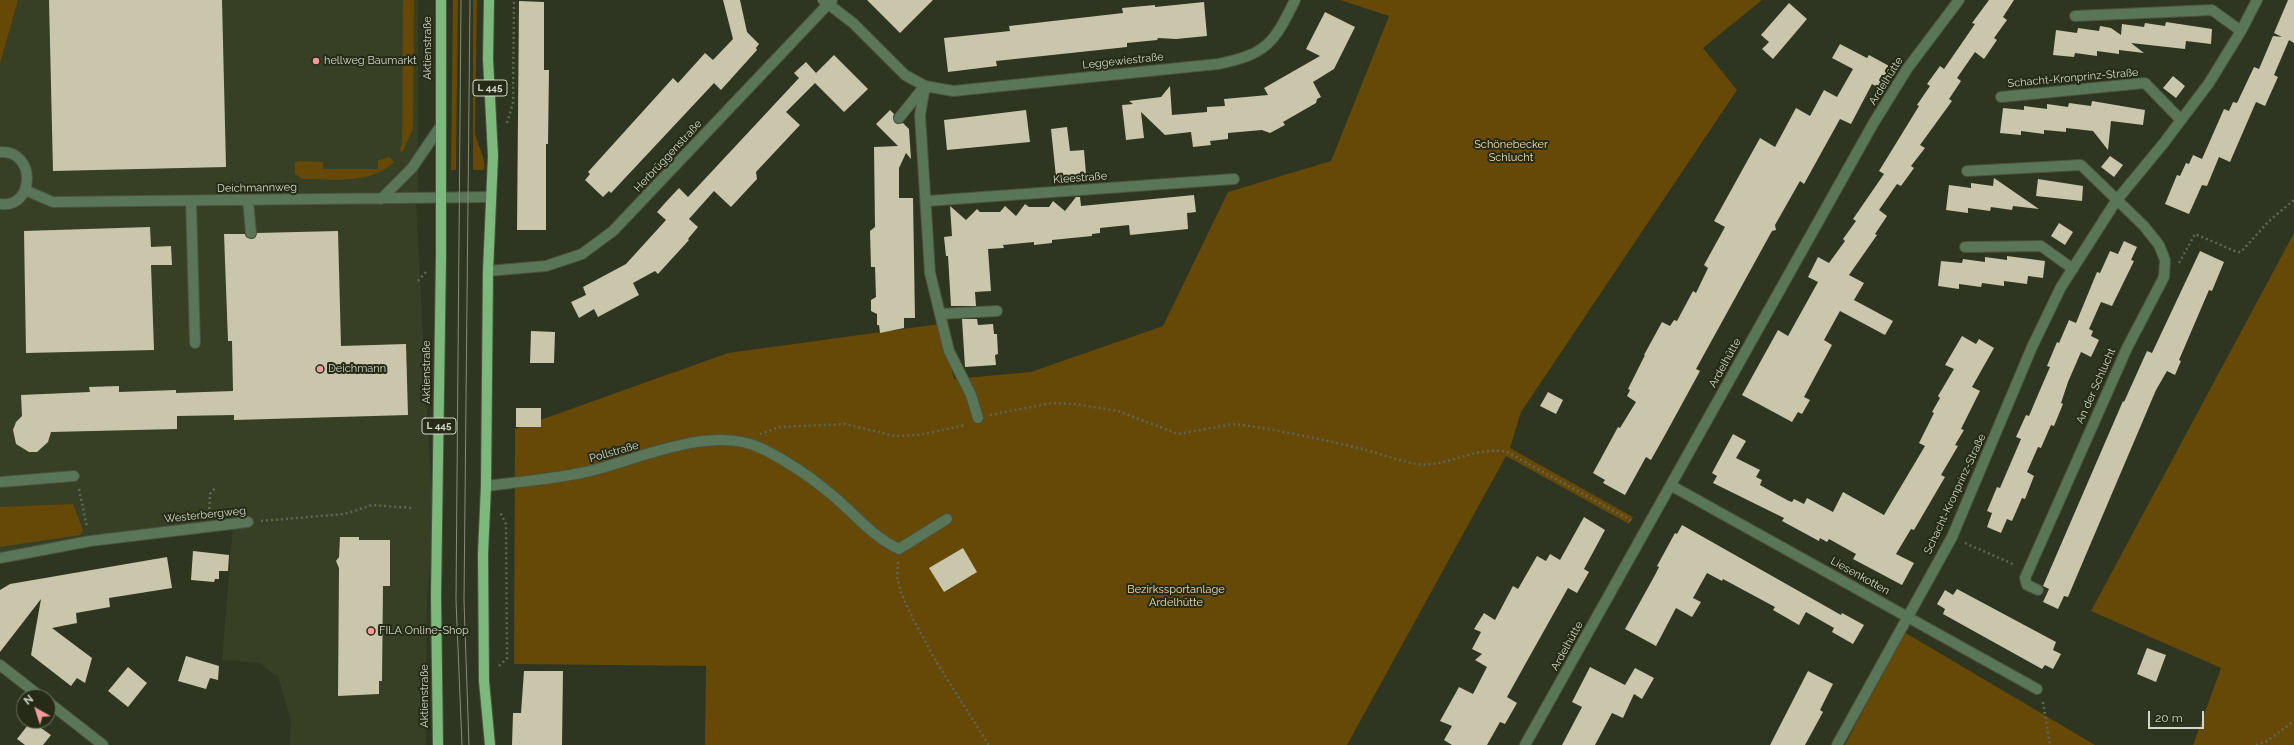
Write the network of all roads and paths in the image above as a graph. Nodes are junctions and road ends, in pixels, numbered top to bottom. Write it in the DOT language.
graph roads {
  1 [pos="440,0"];
  2 [pos="488,0"];
  3 [pos="514,0"];
  4 [pos="1295,0"];
  5 [pos="1959,0"];
  6 [pos="2257,0"];
  7 [pos="828,1"];
  8 [pos="2075,16"];
  9 [pos="2241,31"];
  10 [pos="925,86"];
  11 [pos="2001,97"];
  12 [pos="898,118"];
  13 [pos="2181,120"];
  14 [pos="506,125"];
  15 [pos="440,127"];
  16 [pos="0,152"];
  17 [pos="1967,171"];
  18 [pos="1234,179"];
  19 [pos="25,190"];
  20 [pos="441,196"];
  21 [pos="491,197"];
  22 [pos="381,199"];
  23 [pos="248,200"];
  24 [pos="2294,200"];
  25 [pos="191,201"];
  26 [pos="927,201"];
  27 [pos="2116,201"];
  28 [pos="0,204"];
  29 [pos="251,233"];
  30 [pos="1965,246"];
  31 [pos="2073,269"];
  32 [pos="488,271"];
  33 [pos="2164,277"];
  34 [pos="997,310"];
  35 [pos="940,314"];
  36 [pos="195,343"];
  37 [pos="978,418"];
  38 [pos="746,443"];
  39 [pos="74,476"];
  40 [pos="0,482"];
  41 [pos="486,486"];
  42 [pos="1672,486"];
  43 [pos="216,488"];
  44 [pos="412,508"];
  45 [pos="947,519"];
  46 [pos="248,522"];
  47 [pos="208,525"];
  48 [pos="1646,529"];
  49 [pos="1952,537"];
  50 [pos="90,541"];
  51 [pos="899,549"];
  52 [pos="0,558"];
  53 [pos="2028,571"];
  54 [pos="2038,590"];
  55 [pos="1908,616"];
  56 [pos="0,665"];
  57 [pos="484,681"];
  58 [pos="31,689"];
  59 [pos="2037,689"];
  60 [pos="56,708"];
  61 [pos="2294,721"];
  62 [pos="103,745"];
  63 [pos="438,745"];
  64 [pos="490,745"];
  65 [pos="989,745"];
  66 [pos="1525,745"];
  67 [pos="1837,745"];
  68 [pos="2050,745"];
  69 [pos="2256,745"];
  1 -- 15 [label="main road, Aktienstraße / L 445"];
  2 -- 21 [label="main road, L 445"];
  3 -- 14 [label="path"];
  4 -- 10 [label="street, Leggewiestraße"];
  5 -- 42 [label="street, Ardelhütte"];
  6 -- 9 [label="street, Schacht-Kronprinz-Straße"];
  7 -- 10 [label="street"];
  7 -- 32 [label="street, Herbrüggenstraße"];
  8 -- 9 [label="street"];
  9 -- 13 [label="street, Schacht-Kronprinz-Straße"];
  10 -- 12 [label="street"];
  10 -- 26 [label="street"];
  11 -- 13 [label="street, Schacht-Kronprinz-Straße"];
  13 -- 27 [label="street, Schacht-Kronprinz-Straße"];
  15 -- 20 [label="main road, Aktienstraße / L 445"];
  15 -- 22 [label="street"];
  16 -- 19 [label="street"];
  17 -- 27 [label="street"];
  18 -- 26 [label="street, Kleestraße"];
  19 -- 25 [label="street, Deichmannweg"];
  19 -- 28 [label="street"];
  20 -- 21 [label="street, Deichmannweg"];
  20 -- 22 [label="street, Deichmannweg"];
  20 -- 63 [label="main road, Aktienstraße / L 445"];
  21 -- 32 [label="main road, L 445"];
  22 -- 23 [label="street, Deichmannweg"];
  23 -- 25 [label="street, Deichmannweg"];
  23 -- 29 [label="street"];
  24 -- 33 [label="path"];
  25 -- 36 [label="street"];
  26 -- 35 [label="street"];
  27 -- 31 [label="street, Schacht-Kronprinz-Straße"];
  27 -- 33 [label="street, An der Schlucht"];
  30 -- 31 [label="street"];
  31 -- 49 [label="street, Schacht-Kronprinz-Straße"];
  32 -- 41 [label="main road, L 445"];
  33 -- 53 [label="street, An der Schlucht"];
  34 -- 35 [label="street"];
  35 -- 37 [label="street"];
  37 -- 38 [label="path"];
  37 -- 48 [label="path"];
  38 -- 41 [label="street, Pollstraße"];
  38 -- 51 [label="street, Pollstraße"];
  39 -- 40 [label="street"];
  39 -- 50 [label="path"];
  41 -- 57 [label="main road, L 445"];
  41 -- 57 [label="path"];
  42 -- 48 [label="street, Ardelhütte"];
  42 -- 55 [label="street, Liesenkotten"];
  43 -- 47 [label="path"];
  44 -- 46 [label="path, Westerbergweg"];
  45 -- 51 [label="street"];
  46 -- 47 [label="street, Westerbergweg"];
  47 -- 50 [label="street, Westerbergweg"];
  48 -- 66 [label="street, Ardelhütte"];
  49 -- 53 [label="path"];
  49 -- 55 [label="street, Schacht-Kronprinz-Straße"];
  50 -- 52 [label="street, Westerbergweg"];
  51 -- 65 [label="path"];
  53 -- 54 [label="street"];
  55 -- 59 [label="street, Liesenkotten"];
  55 -- 67 [label="street, Schacht-Kronprinz-Straße"];
  56 -- 58 [label="street"];
  57 -- 64 [label="main road, L 445"];
  59 -- 68 [label="path"];
  60 -- 62 [label="street"];
  61 -- 69 [label="path"];
}
